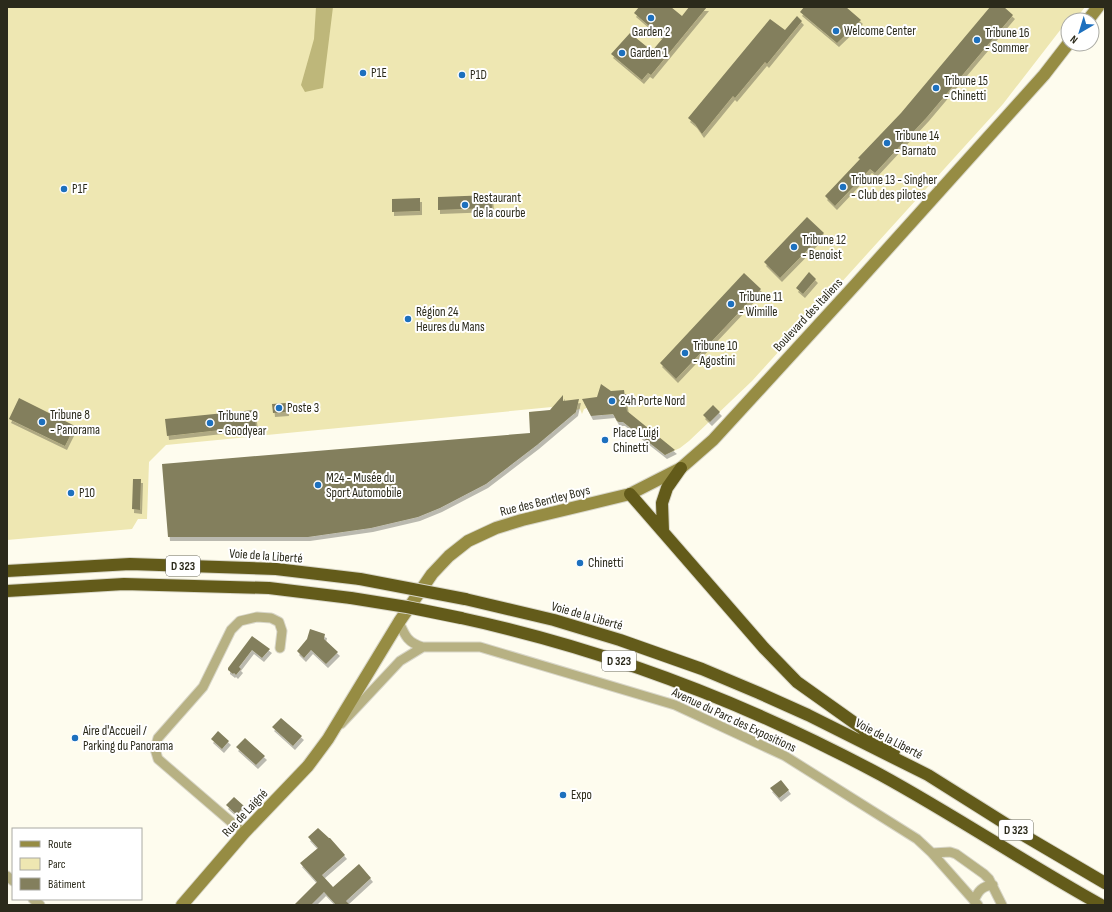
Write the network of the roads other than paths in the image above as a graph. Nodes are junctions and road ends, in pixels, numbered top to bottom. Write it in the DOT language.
graph roads {
  1 [pos="1062,52"];
  2 [pos="681,468"];
  3 [pos="630,494"];
  4 [pos="663,531"];
  5 [pos="7,571"];
  6 [pos="7,591"];
  7 [pos="399,622"];
  8 [pos="423,647"];
  9 [pos="280,648"];
  10 [pos="328,739"];
  11 [pos="928,775"];
  12 [pos="244,834"];
  13 [pos="932,852"];
  14 [pos="1032,865"];
  15 [pos="1105,883"];
  16 [pos="993,885"];
  17 [pos="976,903"];
  18 [pos="182,905"];
  19 [pos="1002,905"];
  20 [pos="1086,905"];
  21 [pos="1101,905"];
  1 -- 2 [label="street, Boulevard des Italiens"];
  2 -- 3 [label="street, Boulevard des Italiens"];
  2 -- 4 [label="highway"];
  3 -- 4 [label="highway"];
  3 -- 7 [label="street, Rue des Bentley Boys"];
  4 -- 11 [label="highway"];
  5 -- 11 [label="highway, Voie de la Liberté / D 323, bridge"];
  6 -- 14 [label="highway, D 323, bridge"];
  7 -- 8 [label="street"];
  7 -- 10 [label="street, Rue de Laigné"];
  8 -- 10 [label="street"];
  8 -- 13 [label="street, Avenue du Parc des Expositions"];
  9 -- 12 [label="street"];
  10 -- 12 [label="street, Rue de Laigné"];
  11 -- 15 [label="highway, Voie de la Liberté / D 323"];
  12 -- 18 [label="street, Rue de Laigné"];
  13 -- 16 [label="street"];
  13 -- 17 [label="street, Avenue du Parc des Expositions"];
  14 -- 20 [label="highway"];
  14 -- 21 [label="highway, D 323"];
  16 -- 17 [label="street"];
  16 -- 19 [label="street"];
}
